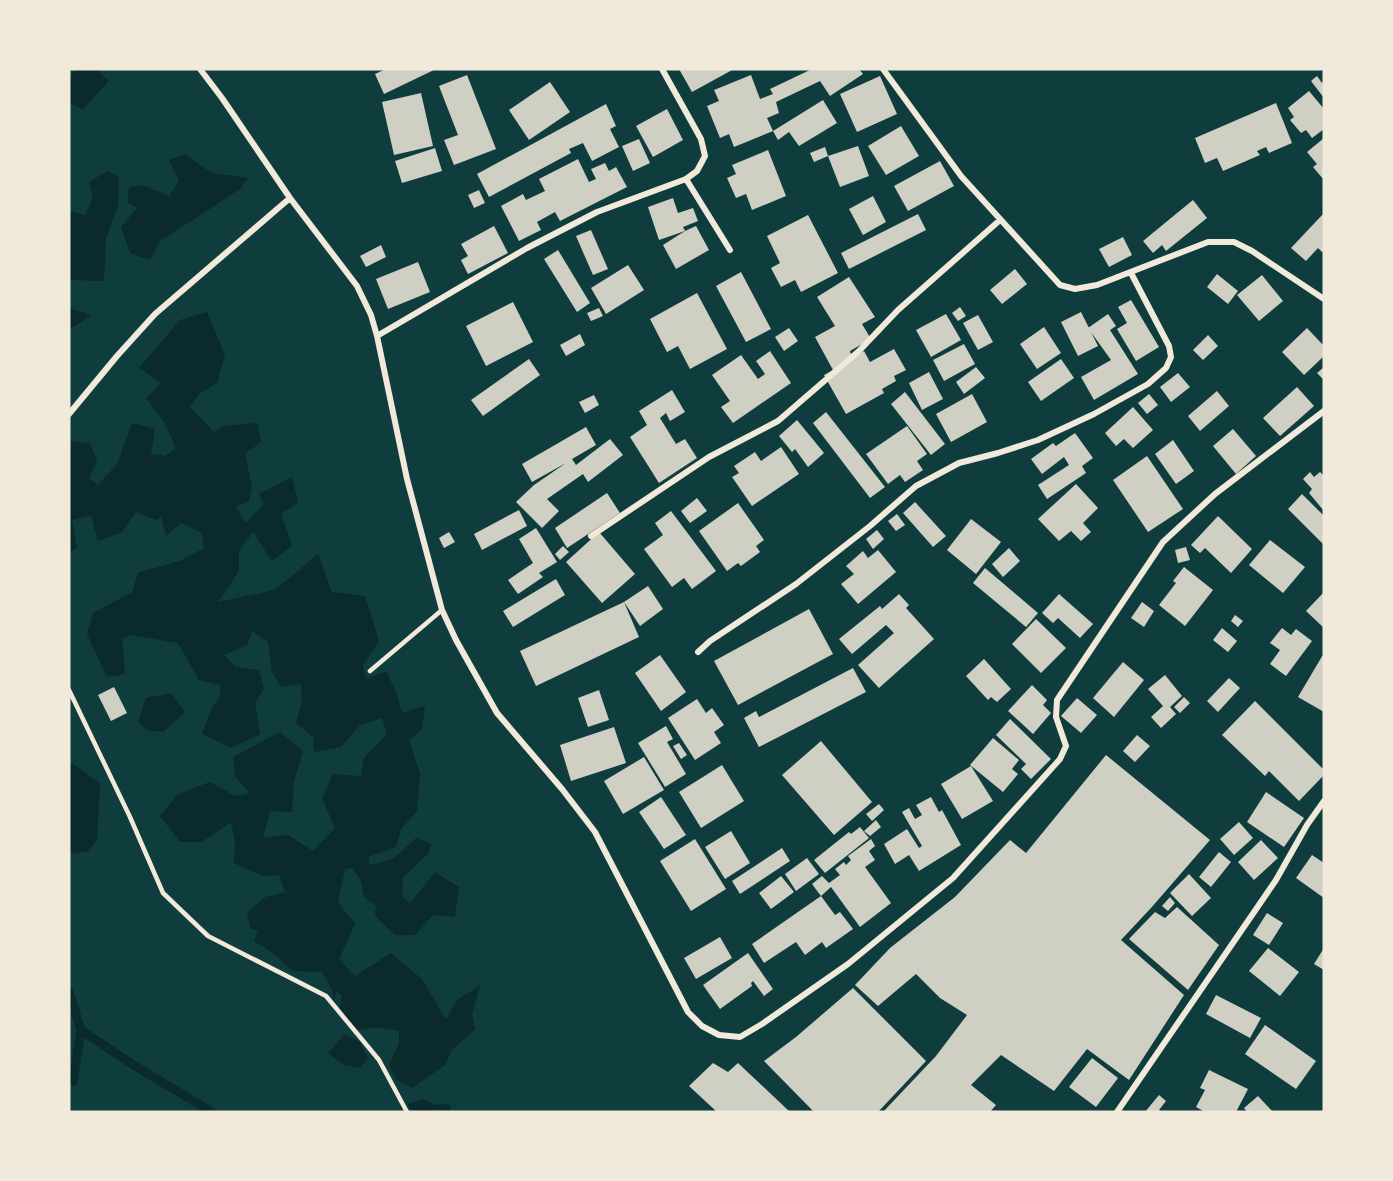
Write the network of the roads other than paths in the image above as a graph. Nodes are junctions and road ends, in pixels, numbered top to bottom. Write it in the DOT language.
graph roads {
  1 [pos="200,69"];
  2 [pos="662,69"];
  3 [pos="883,69"];
  4 [pos="686,179"];
  5 [pos="290,198"];
  6 [pos="1000,220"];
  7 [pos="730,250"];
  8 [pos="1131,273"];
  9 [pos="1324,299"];
  10 [pos="377,336"];
  11 [pos="1324,411"];
  12 [pos="69,414"];
  13 [pos="591,536"];
  14 [pos="442,610"];
  15 [pos="698,652"];
  16 [pos="370,671"];
  17 [pos="69,690"];
  18 [pos="1324,801"];
  19 [pos="407,1112"];
  20 [pos="1117,1112"];
  1 -- 5 [label="street"];
  2 -- 4 [label="street"];
  3 -- 6 [label="street"];
  4 -- 7 [label="street"];
  4 -- 10 [label="street"];
  5 -- 10 [label="street"];
  5 -- 12 [label="street"];
  6 -- 8 [label="street"];
  6 -- 13 [label="street"];
  8 -- 9 [label="street"];
  8 -- 15 [label="street"];
  10 -- 14 [label="street"];
  11 -- 14 [label="street"];
  14 -- 16 [label="lane"];
  17 -- 19 [label="lane"];
  18 -- 20 [label="street"];
}
